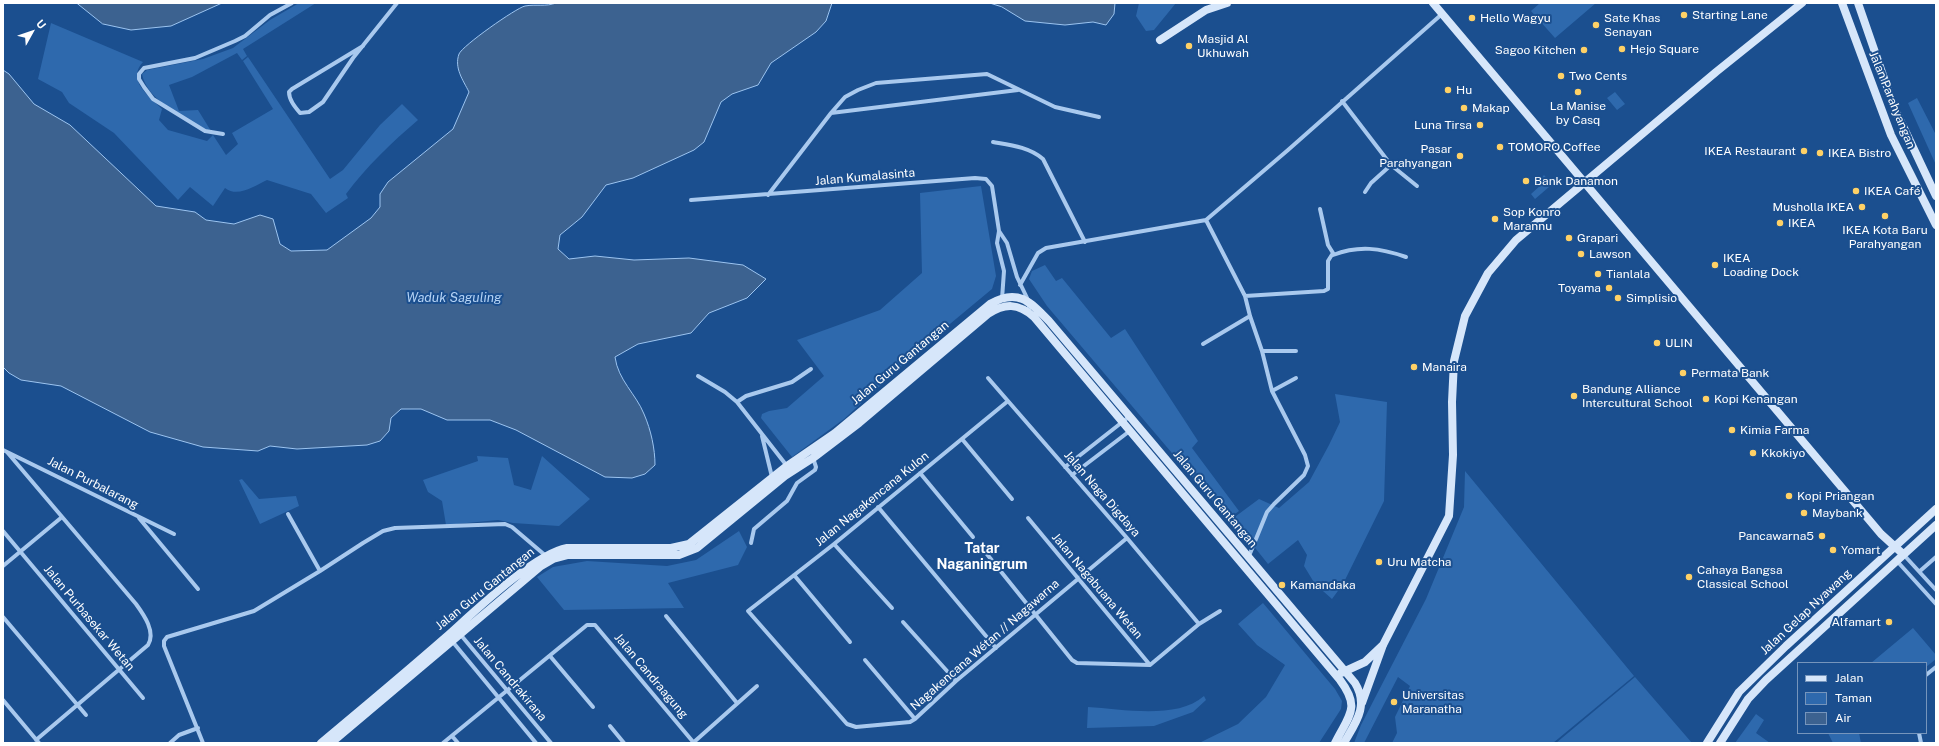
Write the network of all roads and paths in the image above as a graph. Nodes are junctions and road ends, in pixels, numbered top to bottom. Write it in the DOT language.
graph roads {
  1 [pos="292,3"];
  2 [pos="397,3"];
  3 [pos="1227,3"];
  4 [pos="1433,3"];
  5 [pos="1802,3"];
  6 [pos="1842,3"];
  7 [pos="1858,3"];
  8 [pos="1442,14"];
  9 [pos="1160,40"];
  10 [pos="363,46"];
  11 [pos="1018,90"];
  12 [pos="1342,101"];
  13 [pos="1894,107"];
  14 [pos="1882,111"];
  15 [pos="831,113"];
  16 [pos="1099,117"];
  17 [pos="223,134"];
  18 [pos="993,142"];
  19 [pos="1391,165"];
  20 [pos="1584,182"];
  21 [pos="1417,186"];
  22 [pos="1365,192"];
  23 [pos="768,195"];
  24 [pos="1936,196"];
  25 [pos="691,200"];
  26 [pos="1320,209"];
  27 [pos="1206,220"];
  28 [pos="1936,225"];
  29 [pos="999,231"];
  30 [pos="1085,242"];
  31 [pos="1332,256"];
  32 [pos="1406,257"];
  33 [pos="1020,285"];
  34 [pos="1245,296"];
  35 [pos="1001,298"];
  36 [pos="1029,302"];
  37 [pos="1005,306"];
  38 [pos="1029,312"];
  39 [pos="1250,316"];
  40 [pos="1203,344"];
  41 [pos="1296,350"];
  42 [pos="1262,351"];
  43 [pos="811,369"];
  44 [pos="698,376"];
  45 [pos="988,378"];
  46 [pos="1296,378"];
  47 [pos="1272,391"];
  48 [pos="1008,401"];
  49 [pos="736,402"];
  50 [pos="1130,416"];
  51 [pos="1121,422"];
  52 [pos="1137,425"];
  53 [pos="1130,431"];
  54 [pos="762,436"];
  55 [pos="962,439"];
  56 [pos="5,451"];
  57 [pos="813,458"];
  58 [pos="787,466"];
  59 [pos="1065,467"];
  60 [pos="920,473"];
  61 [pos="1072,475"];
  62 [pos="772,477"];
  63 [pos="1012,499"];
  64 [pos="878,507"];
  65 [pos="1936,509"];
  66 [pos="288,514"];
  67 [pos="62,517"];
  68 [pos="137,517"];
  69 [pos="1028,518"];
  70 [pos="1936,525"];
  71 [pos="3,531"];
  72 [pos="174,534"];
  73 [pos="1881,534"];
  74 [pos="973,537"];
  75 [pos="1127,538"];
  76 [pos="751,543"];
  77 [pos="834,544"];
  78 [pos="1896,546"];
  79 [pos="20,552"];
  80 [pos="1888,552"];
  81 [pos="986,553"];
  82 [pos="1903,554"];
  83 [pos="1936,557"];
  84 [pos="548,558"];
  85 [pos="1248,558"];
  86 [pos="1896,560"];
  87 [pos="3,566"];
  88 [pos="320,571"];
  89 [pos="1920,571"];
  90 [pos="794,575"];
  91 [pos="1078,578"];
  92 [pos="198,589"];
  93 [pos="1936,590"];
  94 [pos="1936,604"];
  95 [pos="892,608"];
  96 [pos="748,611"];
  97 [pos="1220,611"];
  98 [pos="1036,614"];
  99 [pos="666,616"];
  100 [pos="3,617"];
  101 [pos="903,622"];
  102 [pos="1199,624"];
  103 [pos="457,632"];
  104 [pos="450,639"];
  105 [pos="850,642"];
  106 [pos="1383,645"];
  107 [pos="996,648"];
  108 [pos="550,656"];
  109 [pos="865,660"];
  110 [pos="1150,665"];
  111 [pos="1936,667"];
  112 [pos="119,670"];
  113 [pos="1345,671"];
  114 [pos="1336,675"];
  115 [pos="1927,675"];
  116 [pos="956,681"];
  117 [pos="757,686"];
  118 [pos="507,692"];
  119 [pos="143,698"];
  120 [pos="498,698"];
  121 [pos="3,700"];
  122 [pos="737,703"];
  123 [pos="78,705"];
  124 [pos="1362,705"];
  125 [pos="593,707"];
  126 [pos="86,716"];
  127 [pos="915,719"];
  128 [pos="610,726"];
  129 [pos="198,728"];
  130 [pos="452,736"];
  131 [pos="37,742"];
  132 [pos="694,742"];
  133 [pos="170,743"];
  134 [pos="202,743"];
  135 [pos="321,743"];
  136 [pos="331,743"];
  137 [pos="443,743"];
  138 [pos="458,743"];
  139 [pos="536,743"];
  140 [pos="551,743"];
  141 [pos="624,743"];
  142 [pos="1335,743"];
  143 [pos="1344,743"];
  144 [pos="1707,743"];
  145 [pos="1720,743"];
  1 -- 17 [label="street"];
  2 -- 10 [label="street"];
  3 -- 9 [label="street"];
  4 -- 8 [label="street"];
  5 -- 20 [label="street"];
  6 -- 14 [label="street, Jalan Parahyangan"];
  7 -- 13 [label="street, Jalan Parahyangan"];
  8 -- 12 [label="street"];
  8 -- 20 [label="street"];
  10 -- 10 [label="street"];
  11 -- 15 [label="street"];
  11 -- 15 [label="street"];
  11 -- 16 [label="street"];
  12 -- 19 [label="street"];
  12 -- 27 [label="street"];
  13 -- 14 [label="street"];
  13 -- 24 [label="street, Jalan Parahyangan"];
  14 -- 28 [label="street, Jalan Parahyangan"];
  15 -- 23 [label="street"];
  18 -- 30 [label="street"];
  19 -- 21 [label="street"];
  19 -- 22 [label="street"];
  20 -- 73 [label="street"];
  20 -- 106 [label="street"];
  23 -- 25 [label="street, Jalan Kumalasinta"];
  23 -- 29 [label="street, Jalan Kumalasinta"];
  26 -- 31 [label="street"];
  27 -- 30 [label="street"];
  27 -- 34 [label="street"];
  29 -- 33 [label="street"];
  29 -- 35 [label="street"];
  30 -- 33 [label="street"];
  31 -- 32 [label="street"];
  31 -- 34 [label="street"];
  33 -- 36 [label="street"];
  34 -- 39 [label="street"];
  35 -- 36 [label="street, Jalan Guru Gantangan"];
  35 -- 37 [label="street"];
  35 -- 58 [label="street, Jalan Guru Gantangan"];
  36 -- 38 [label="street"];
  36 -- 50 [label="street, Jalan Guru Gantangan"];
  37 -- 38 [label="street"];
  37 -- 57 [label="street, Jalan Guru Gantangan"];
  38 -- 51 [label="street, Jalan Guru Gantangan"];
  39 -- 40 [label="street"];
  39 -- 42 [label="street"];
  41 -- 42 [label="street"];
  42 -- 47 [label="street"];
  43 -- 49 [label="street"];
  44 -- 49 [label="street"];
  45 -- 48 [label="street, Jalan Naga Digdaya"];
  46 -- 47 [label="street"];
  47 -- 85 [label="street"];
  48 -- 55 [label="street, Jalan Nagakencana Kulon"];
  48 -- 59 [label="street, Jalan Naga Digdaya"];
  49 -- 54 [label="street"];
  50 -- 51 [label="street"];
  50 -- 52 [label="street, Jalan Guru Gantangan"];
  51 -- 53 [label="street, Jalan Guru Gantangan"];
  51 -- 59 [label="street"];
  52 -- 53 [label="street"];
  52 -- 85 [label="street, Jalan Guru Gantangan"];
  53 -- 61 [label="street"];
  53 -- 114 [label="street, Jalan Guru Gantangan"];
  54 -- 58 [label="street"];
  54 -- 62 [label="street"];
  55 -- 60 [label="street, Jalan Nagakencana Kulon"];
  55 -- 63 [label="street"];
  56 -- 67 [label="street"];
  56 -- 68 [label="street, Jalan Purbalarang"];
  57 -- 76 [label="street"];
  57 -- 84 [label="street, Jalan Guru Gantangan"];
  58 -- 62 [label="street, Jalan Guru Gantangan"];
  59 -- 61 [label="street, Jalan Naga Digdaya"];
  60 -- 64 [label="street, Jalan Nagakencana Kulon"];
  60 -- 74 [label="street"];
  61 -- 75 [label="street, Jalan Naga Digdaya"];
  62 -- 84 [label="street, Jalan Guru Gantangan"];
  64 -- 77 [label="street, Jalan Nagakencana Kulon"];
  64 -- 107 [label="street"];
  65 -- 78 [label="street, Jalan Gelap Nyawang"];
  66 -- 88 [label="street"];
  67 -- 79 [label="street"];
  67 -- 112 [label="street"];
  68 -- 72 [label="street, Jalan Purbalarang"];
  68 -- 92 [label="street"];
  69 -- 91 [label="street, Jalan Nagabuana Wetan"];
  70 -- 82 [label="street, Jalan Gelap Nyawang"];
  71 -- 79 [label="street, Jalan Purbasekar Wetan"];
  73 -- 78 [label="street"];
  73 -- 80 [label="street"];
  75 -- 91 [label="street, Nagakencana Wétan // Nagawarna"];
  75 -- 102 [label="street, Jalan Naga Digdaya"];
  77 -- 90 [label="street, Jalan Nagakencana Kulon"];
  77 -- 95 [label="street"];
  78 -- 80 [label="street, Jalan Gelap Nyawang"];
  78 -- 82 [label="street"];
  79 -- 87 [label="street"];
  79 -- 112 [label="street, Jalan Purbasekar Wetan"];
  80 -- 86 [label="street"];
  80 -- 144 [label="street, Jalan Gelap Nyawang"];
  81 -- 98 [label="street"];
  82 -- 86 [label="street, Jalan Gelap Nyawang"];
  82 -- 89 [label="street"];
  83 -- 89 [label="street"];
  84 -- 88 [label="street"];
  84 -- 103 [label="street, Jalan Guru Gantangan"];
  85 -- 113 [label="street, Jalan Guru Gantangan"];
  86 -- 94 [label="street"];
  86 -- 145 [label="street, Jalan Gelap Nyawang"];
  88 -- 129 [label="street"];
  89 -- 93 [label="street"];
  90 -- 96 [label="street, Jalan Nagakencana Kulon"];
  90 -- 105 [label="street"];
  91 -- 98 [label="street, Nagakencana Wétan // Nagawarna"];
  91 -- 110 [label="street, Jalan Nagabuana Wetan"];
  96 -- 127 [label="street, Nagakencana Wétan // Nagawarna"];
  97 -- 102 [label="street"];
  98 -- 107 [label="street, Nagakencana Wétan // Nagawarna"];
  98 -- 110 [label="street"];
  99 -- 122 [label="street"];
  100 -- 123 [label="street"];
  101 -- 116 [label="street"];
  102 -- 110 [label="street"];
  103 -- 104 [label="street, Jalan Guru Gantangan"];
  103 -- 118 [label="street, Jalan Candrakirana"];
  104 -- 120 [label="street, Jalan Candrakirana"];
  104 -- 135 [label="street, Jalan Guru Gantangan"];
  104 -- 136 [label="street, Jalan Guru Gantangan"];
  106 -- 113 [label="street"];
  106 -- 124 [label="street"];
  107 -- 116 [label="street, Nagakencana Wétan // Nagawarna"];
  108 -- 118 [label="street"];
  108 -- 125 [label="street"];
  108 -- 132 [label="street, Jalan Candraagung"];
  109 -- 127 [label="street"];
  111 -- 115 [label="street"];
  112 -- 119 [label="street, Jalan Purbasekar Wetan"];
  112 -- 123 [label="street"];
  113 -- 114 [label="street"];
  113 -- 124 [label="street, Jalan Guru Gantangan"];
  114 -- 142 [label="street, Jalan Guru Gantangan"];
  116 -- 127 [label="street, Nagakencana Wétan // Nagawarna"];
  117 -- 122 [label="street"];
  118 -- 120 [label="street"];
  118 -- 140 [label="street, Jalan Candrakirana"];
  120 -- 130 [label="street"];
  120 -- 139 [label="street, Jalan Candrakirana"];
  121 -- 131 [label="street"];
  122 -- 132 [label="street"];
  123 -- 126 [label="street"];
  123 -- 131 [label="street"];
  124 -- 143 [label="street"];
  128 -- 141 [label="street"];
  129 -- 133 [label="street"];
  129 -- 134 [label="street"];
  130 -- 137 [label="street"];
  130 -- 138 [label="street"];
}
